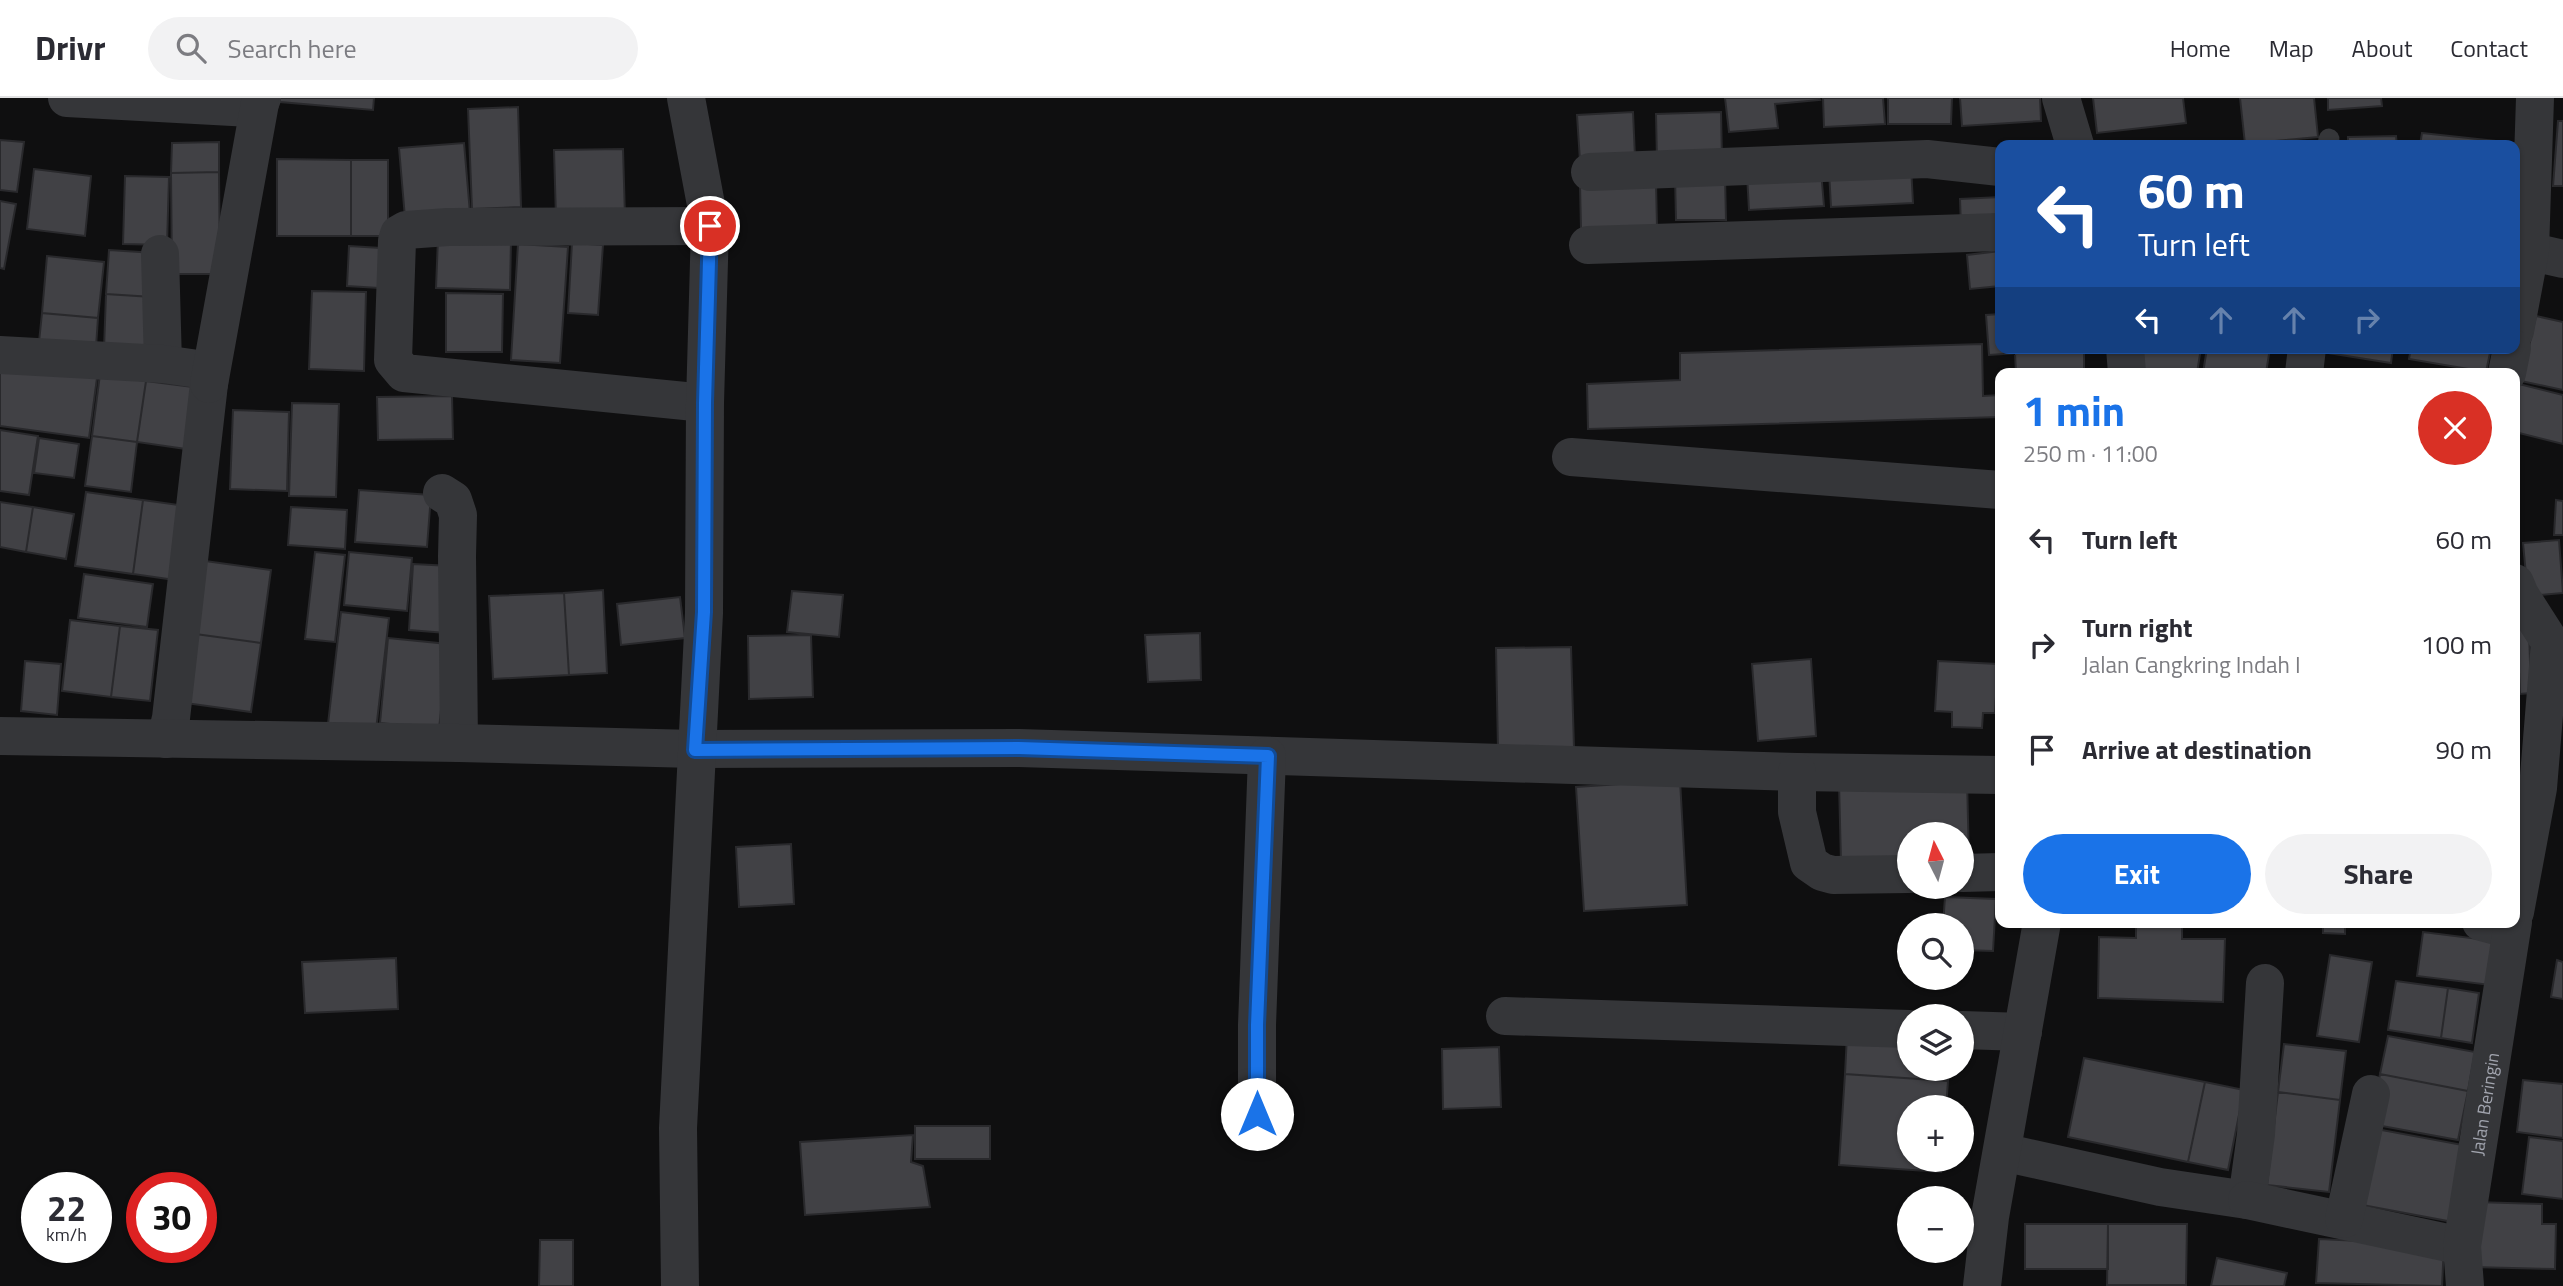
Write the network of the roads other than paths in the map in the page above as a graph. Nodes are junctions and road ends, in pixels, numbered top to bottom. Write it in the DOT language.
graph roads {
  1 [pos="67,98"];
  2 [pos="686,98"];
  3 [pos="2061,98"];
  4 [pos="2535,98"];
  5 [pos="261,100"];
  6 [pos="2074,140"];
  7 [pos="1995,166"];
  8 [pos="1590,172"];
  9 [pos="710,226"];
  10 [pos="1995,232"];
  11 [pos="1588,245"];
  12 [pos="2536,253"];
  13 [pos="160,254"];
  14 [pos="2520,312"];
  15 [pos="0,355"];
  16 [pos="163,364"];
  17 [pos="209,384"];
  18 [pos="705,403"];
  19 [pos="1571,457"];
  20 [pos="1995,490"];
  21 [pos="442,493"];
  22 [pos="2520,595"];
  23 [pos="0,736"];
  24 [pos="166,739"];
  25 [pos="459,743"];
  26 [pos="695,750"];
  27 [pos="1268,756"];
  28 [pos="1797,772"];
  29 [pos="1995,775"];
  30 [pos="2520,861"];
  31 [pos="1995,872"];
  32 [pos="1974,873"];
  33 [pos="1897,874"];
  34 [pos="2041,928"];
  35 [pos="2504,928"];
  36 [pos="2265,983"];
  37 [pos="1505,1016"];
  38 [pos="1897,1029"];
  39 [pos="1974,1030"];
  40 [pos="2023,1032"];
  41 [pos="2371,1094"];
  42 [pos="1257,1114"];
  43 [pos="2002,1152"];
  44 [pos="2247,1200"];
  45 [pos="2344,1219"];
  46 [pos="2462,1246"];
  47 [pos="680,1286"];
  48 [pos="1982,1286"];
  49 [pos="2465,1286"];
  1 -- 5 [label="street"];
  2 -- 9 [label="street"];
  3 -- 6 [label="street"];
  4 -- 12 [label="street"];
  5 -- 17 [label="street"];
  7 -- 8 [label="street"];
  9 -- 18 [label="street"];
  9 -- 18 [label="street"];
  10 -- 11 [label="street"];
  12 -- 14 [label="street"];
  13 -- 16 [label="street"];
  15 -- 16 [label="street"];
  16 -- 17 [label="street"];
  17 -- 24 [label="street"];
  18 -- 26 [label="street"];
  19 -- 20 [label="street"];
  21 -- 25 [label="street"];
  22 -- 30 [label="street, Jalan Beringin"];
  23 -- 24 [label="street"];
  24 -- 25 [label="street"];
  25 -- 26 [label="street"];
  26 -- 27 [label="street"];
  26 -- 47 [label="street"];
  27 -- 28 [label="street"];
  27 -- 42 [label="street"];
  28 -- 29 [label="street"];
  28 -- 33 [label="street"];
  31 -- 32 [label="street"];
  34 -- 40 [label="street"];
  35 -- 46 [label="street, Jalan Beringin"];
  36 -- 44 [label="street"];
  37 -- 38 [label="street"];
  39 -- 40 [label="street"];
  40 -- 43 [label="street"];
  41 -- 45 [label="street"];
  43 -- 44 [label="street"];
  43 -- 48 [label="street"];
  44 -- 45 [label="street"];
  45 -- 46 [label="street"];
  46 -- 49 [label="street, Jalan Beringin"];
}
